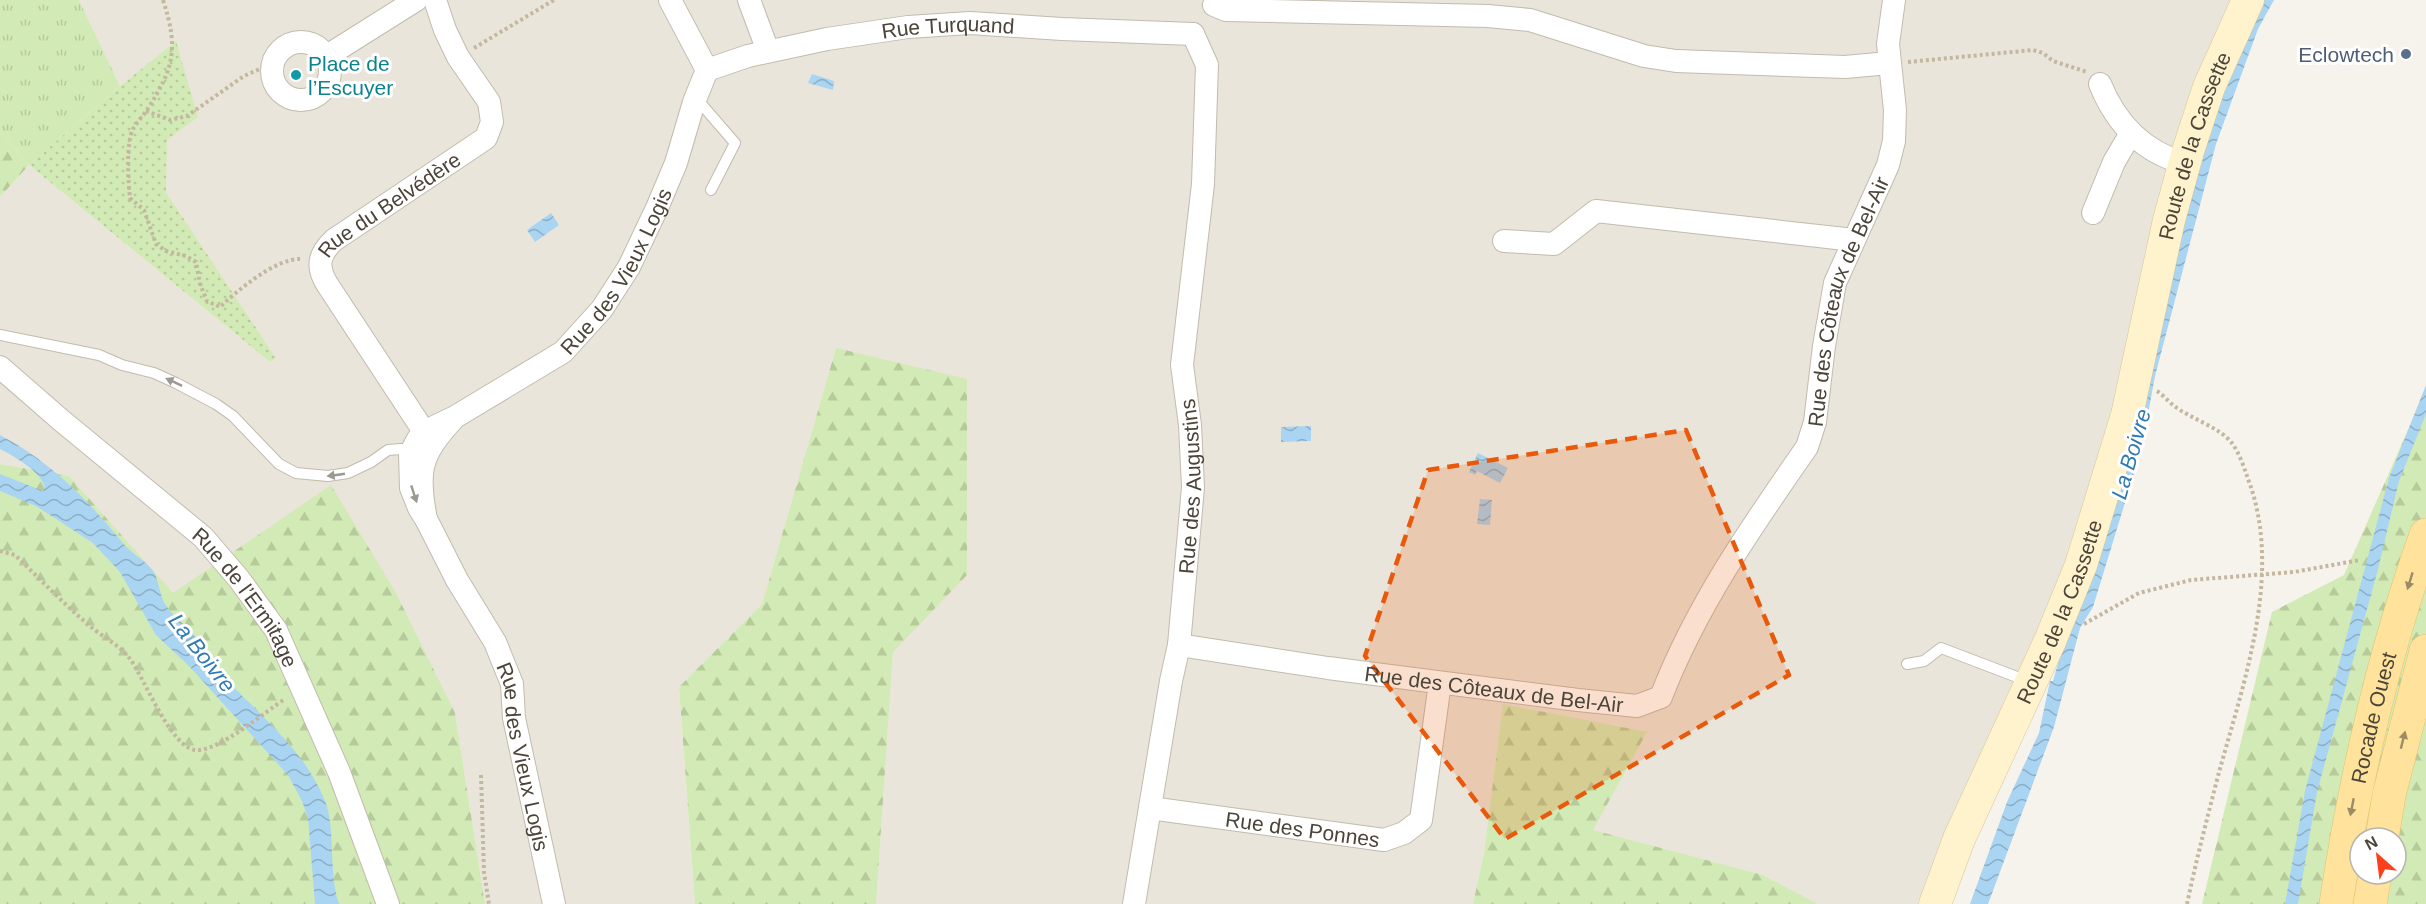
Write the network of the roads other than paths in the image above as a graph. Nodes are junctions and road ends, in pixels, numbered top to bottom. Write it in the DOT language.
graph roads {
  1 [pos="416,0"];
  2 [pos="435,0"];
  3 [pos="670,0"];
  4 [pos="749,0"];
  5 [pos="1894,0"];
  6 [pos="2248,0"];
  7 [pos="1216,3"];
  8 [pos="1193,34"];
  9 [pos="768,51"];
  10 [pos="327,56"];
  11 [pos="1889,63"];
  12 [pos="707,70"];
  13 [pos="2100,84"];
  14 [pos="696,98"];
  15 [pos="2131,134"];
  16 [pos="2184,163"];
  17 [pos="711,190"];
  18 [pos="2093,213"];
  19 [pos="1854,240"];
  20 [pos="1504,241"];
  21 [pos="0,335"];
  22 [pos="0,368"];
  23 [pos="430,437"];
  24 [pos="412,451"];
  25 [pos="426,519"];
  26 [pos="2426,535"];
  27 [pos="1179,645"];
  28 [pos="2426,651"];
  29 [pos="1907,664"];
  30 [pos="2030,682"];
  31 [pos="1440,683"];
  32 [pos="1150,808"];
  33 [pos="2384,826"];
  34 [pos="2373,886"];
  35 [pos="388,904"];
  36 [pos="554,904"];
  37 [pos="1134,904"];
  38 [pos="1935,904"];
  39 [pos="2336,904"];
  40 [pos="2370,904"];
  1 -- 10 [label="street"];
  2 -- 23 [label="street, Rue du Belvédère"];
  3 -- 12 [label="street"];
  4 -- 9 [label="street"];
  5 -- 11 [label="street, Rue des Côteaux de Bel-Air"];
  6 -- 16 [label="street, Route de la Cassette"];
  7 -- 8 [label="street"];
  7 -- 11 [label="street"];
  8 -- 9 [label="street, Rue Turquand"];
  8 -- 27 [label="street, Rue des Augustins"];
  9 -- 12 [label="street, Rue Turquand"];
  10 -- 10 [label="street"];
  11 -- 19 [label="street, Rue des Côteaux de Bel-Air"];
  12 -- 14 [label="street, Rue des Vieux Logis"];
  13 -- 15 [label="street"];
  14 -- 17 [label="lane"];
  14 -- 23 [label="street, Rue des Vieux Logis"];
  15 -- 16 [label="street"];
  15 -- 18 [label="street"];
  16 -- 30 [label="street, Route de la Cassette"];
  19 -- 20 [label="street"];
  19 -- 31 [label="street, Rue des Côteaux de Bel-Air"];
  24 -- 21 [label="lane, one-way"];
  22 -- 35 [label="street, Rue de l’Ermitage"];
  23 -- 24 [label="street, Rue des Vieux Logis"];
  23 -- 25 [label="street, Rue des Vieux Logis"];
  24 -- 25 [label="street, Rue des Vieux Logis, one-way"];
  25 -- 36 [label="street, Rue des Vieux Logis"];
  26 -- 39 [label="main road, Rocade Ouest, one-way"];
  27 -- 31 [label="street, Rue des Côteaux de Bel-Air"];
  27 -- 32 [label="street, Rue des Augustins"];
  33 -- 28 [label="main road, Rocade Ouest, one-way"];
  29 -- 30 [label="lane"];
  30 -- 38 [label="street, Route de la Cassette"];
  31 -- 32 [label="street, Rue des Ponnes"];
  32 -- 37 [label="street, Rue des Augustins"];
  34 -- 40 [label="main road"];
}
